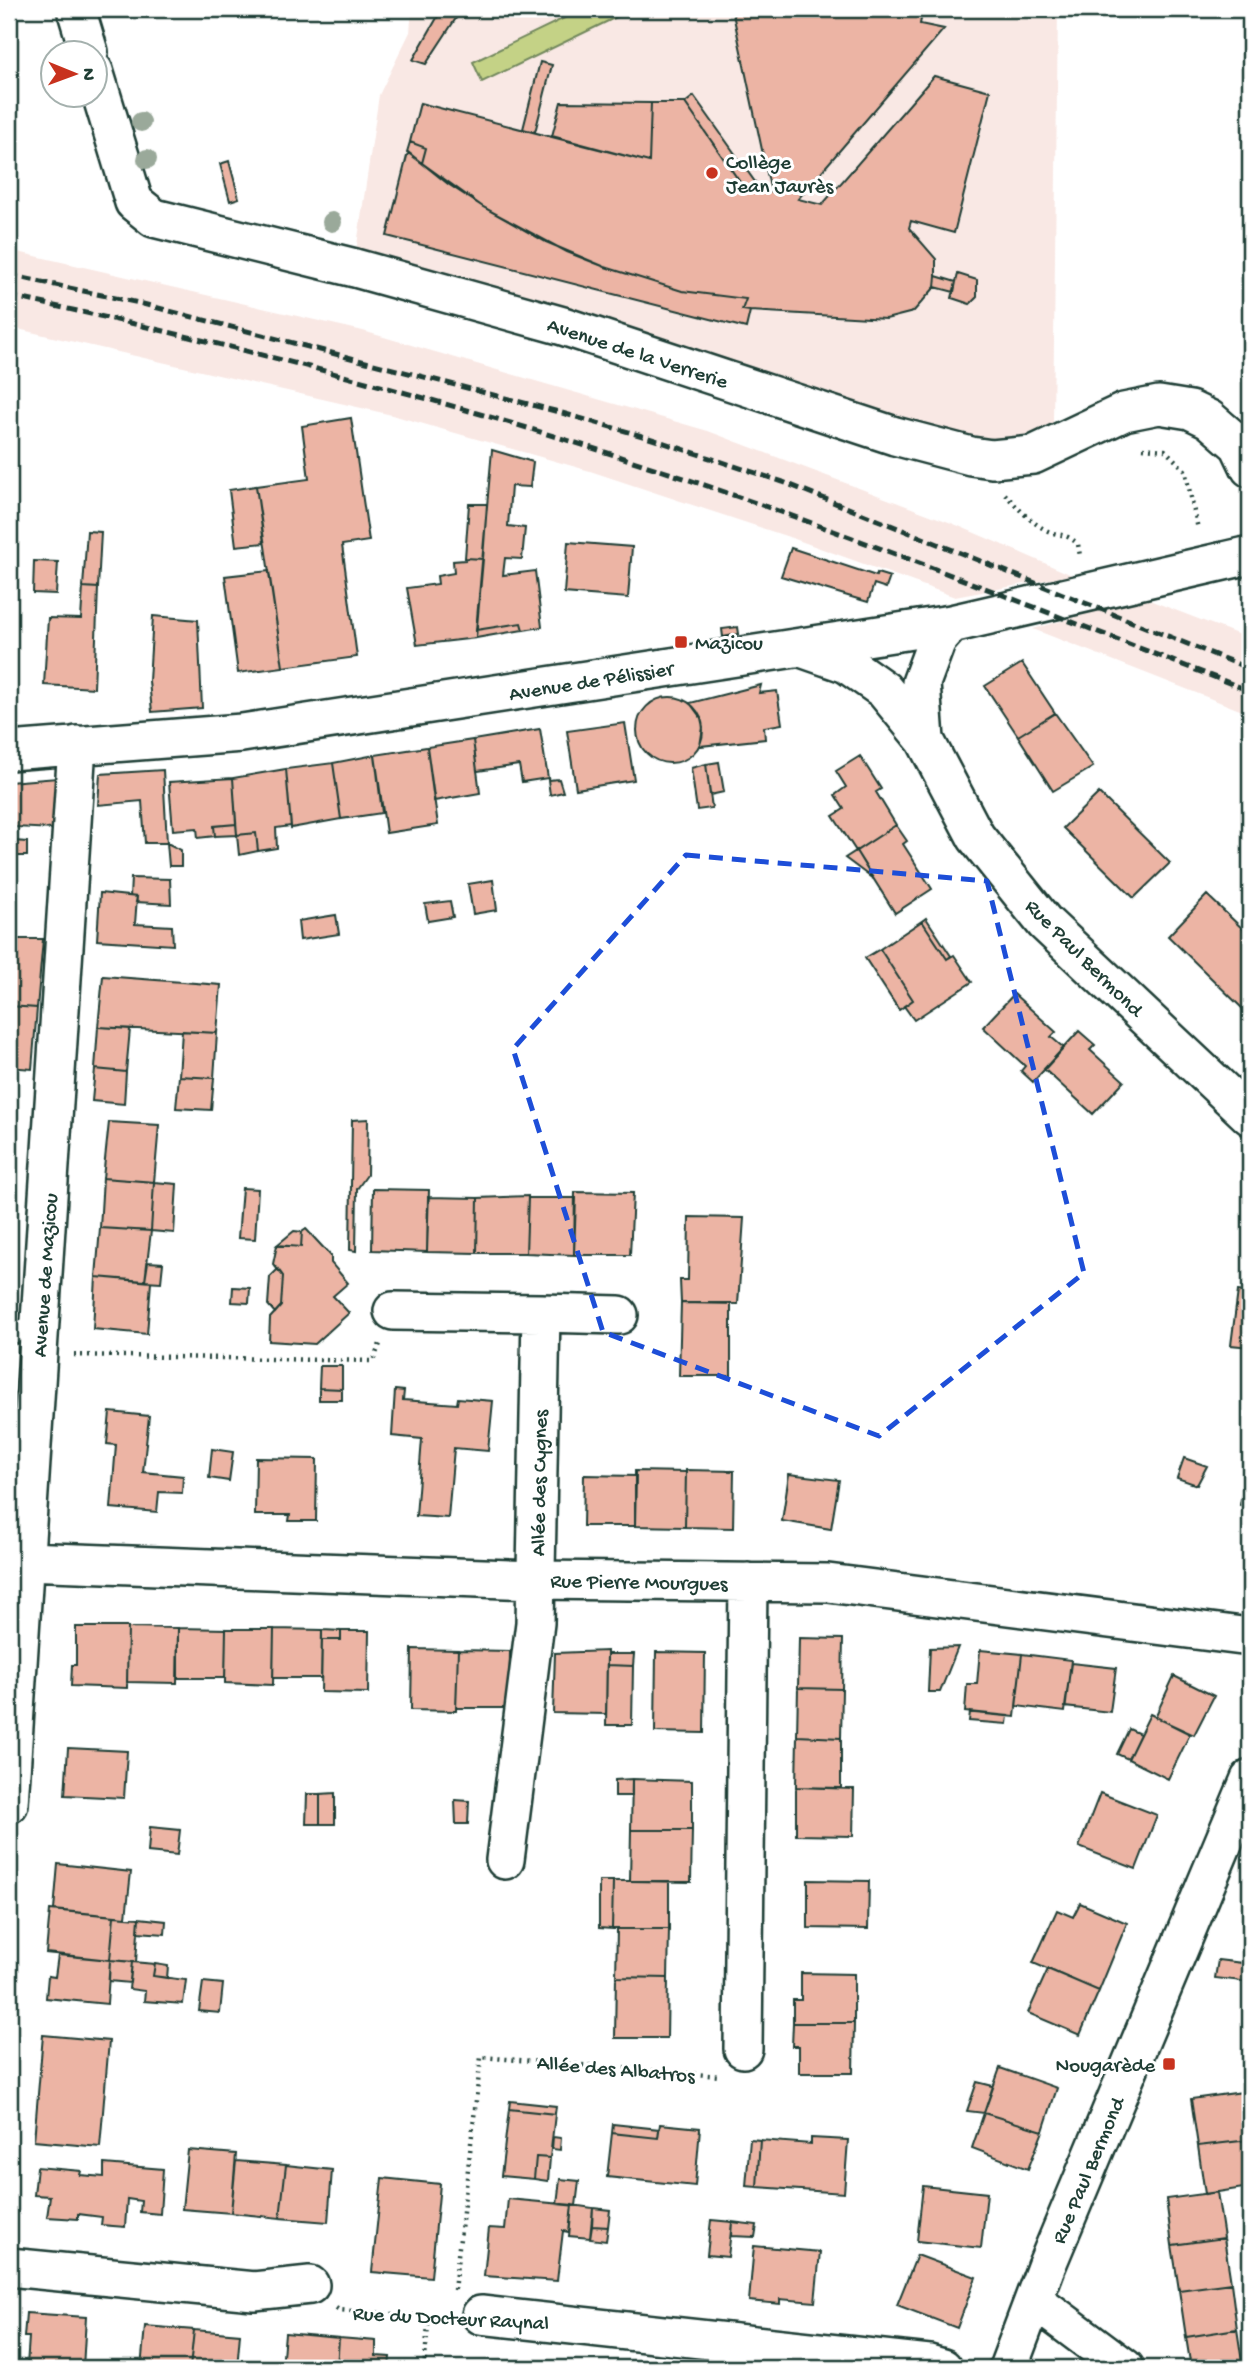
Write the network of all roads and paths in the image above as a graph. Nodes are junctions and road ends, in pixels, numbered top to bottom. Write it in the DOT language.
graph roads {
  1 [pos="76,9"];
  2 [pos="85,38"];
  3 [pos="105,108"];
  4 [pos="1250,468"];
  5 [pos="1002,491"];
  6 [pos="1250,555"];
  7 [pos="1088,593"];
  8 [pos="951,624"];
  9 [pos="799,648"];
  10 [pos="925,740"];
  11 [pos="77,745"];
  12 [pos="9,751"];
  13 [pos="1250,1116"];
  14 [pos="393,1311"];
  15 [pos="541,1313"];
  16 [pos="620,1315"];
  17 [pos="29,1337"];
  18 [pos="19,1493"];
  19 [pos="25,1561"];
  20 [pos="536,1580"];
  21 [pos="748,1582"];
  22 [pos="1250,1637"];
  23 [pos="1250,1779"];
  24 [pos="9,1804"];
  25 [pos="505,1860"];
  26 [pos="743,2049"];
  27 [pos="9,2267"];
  28 [pos="310,2285"];
  29 [pos="454,2290"];
  30 [pos="1034,2300"];
  31 [pos="481,2315"];
  32 [pos="429,2316"];
  33 [pos="424,2368"];
  34 [pos="943,2368"];
  35 [pos="1008,2368"];
  36 [pos="1125,2368"];
  1 -- 2 [label="street"];
  3 -- 4 [label="street, Avenue de la Verrerie"];
  5 -- 7 [label="path"];
  6 -- 7 [label="street, Avenue de Pélissier"];
  7 -- 8 [label="street, Avenue de Pélissier"];
  8 -- 9 [label="street, Avenue de Pélissier"];
  8 -- 10 [label="street, Rue Paul Bermond"];
  9 -- 10 [label="street, Rue Paul Bermond"];
  9 -- 11 [label="street, Avenue de Pélissier"];
  10 -- 13 [label="street, Rue Paul Bermond"];
  11 -- 12 [label="street, Avenue de Pélissier"];
  11 -- 17 [label="street, Avenue de Mazicou"];
  14 -- 15 [label="street"];
  14 -- 17 [label="path"];
  15 -- 16 [label="street"];
  15 -- 20 [label="street, Allée des Cygnes"];
  17 -- 18 [label="street, Avenue de Mazicou"];
  18 -- 19 [label="street, Avenue de Mazicou"];
  19 -- 20 [label="street, Rue Pierre Mourgues"];
  19 -- 24 [label="street, Avenue de Mazicou"];
  20 -- 21 [label="street, Rue Pierre Mourgues"];
  20 -- 25 [label="street, Allée des Cygnes"];
  21 -- 22 [label="street, Rue Pierre Mourgues"];
  21 -- 26 [label="street"];
  23 -- 30 [label="street, Rue Paul Bermond"];
  26 -- 29 [label="path, Allée des Albatros"];
  27 -- 28 [label="street"];
  28 -- 32 [label="path, Rue du Docteur Raynal"];
  30 -- 35 [label="street, Rue Paul Bermond"];
  30 -- 36 [label="street"];
  31 -- 32 [label="path, Rue du Docteur Raynal"];
  31 -- 34 [label="street, Rue du Docteur Raynal"];
  32 -- 33 [label="path"];
}
